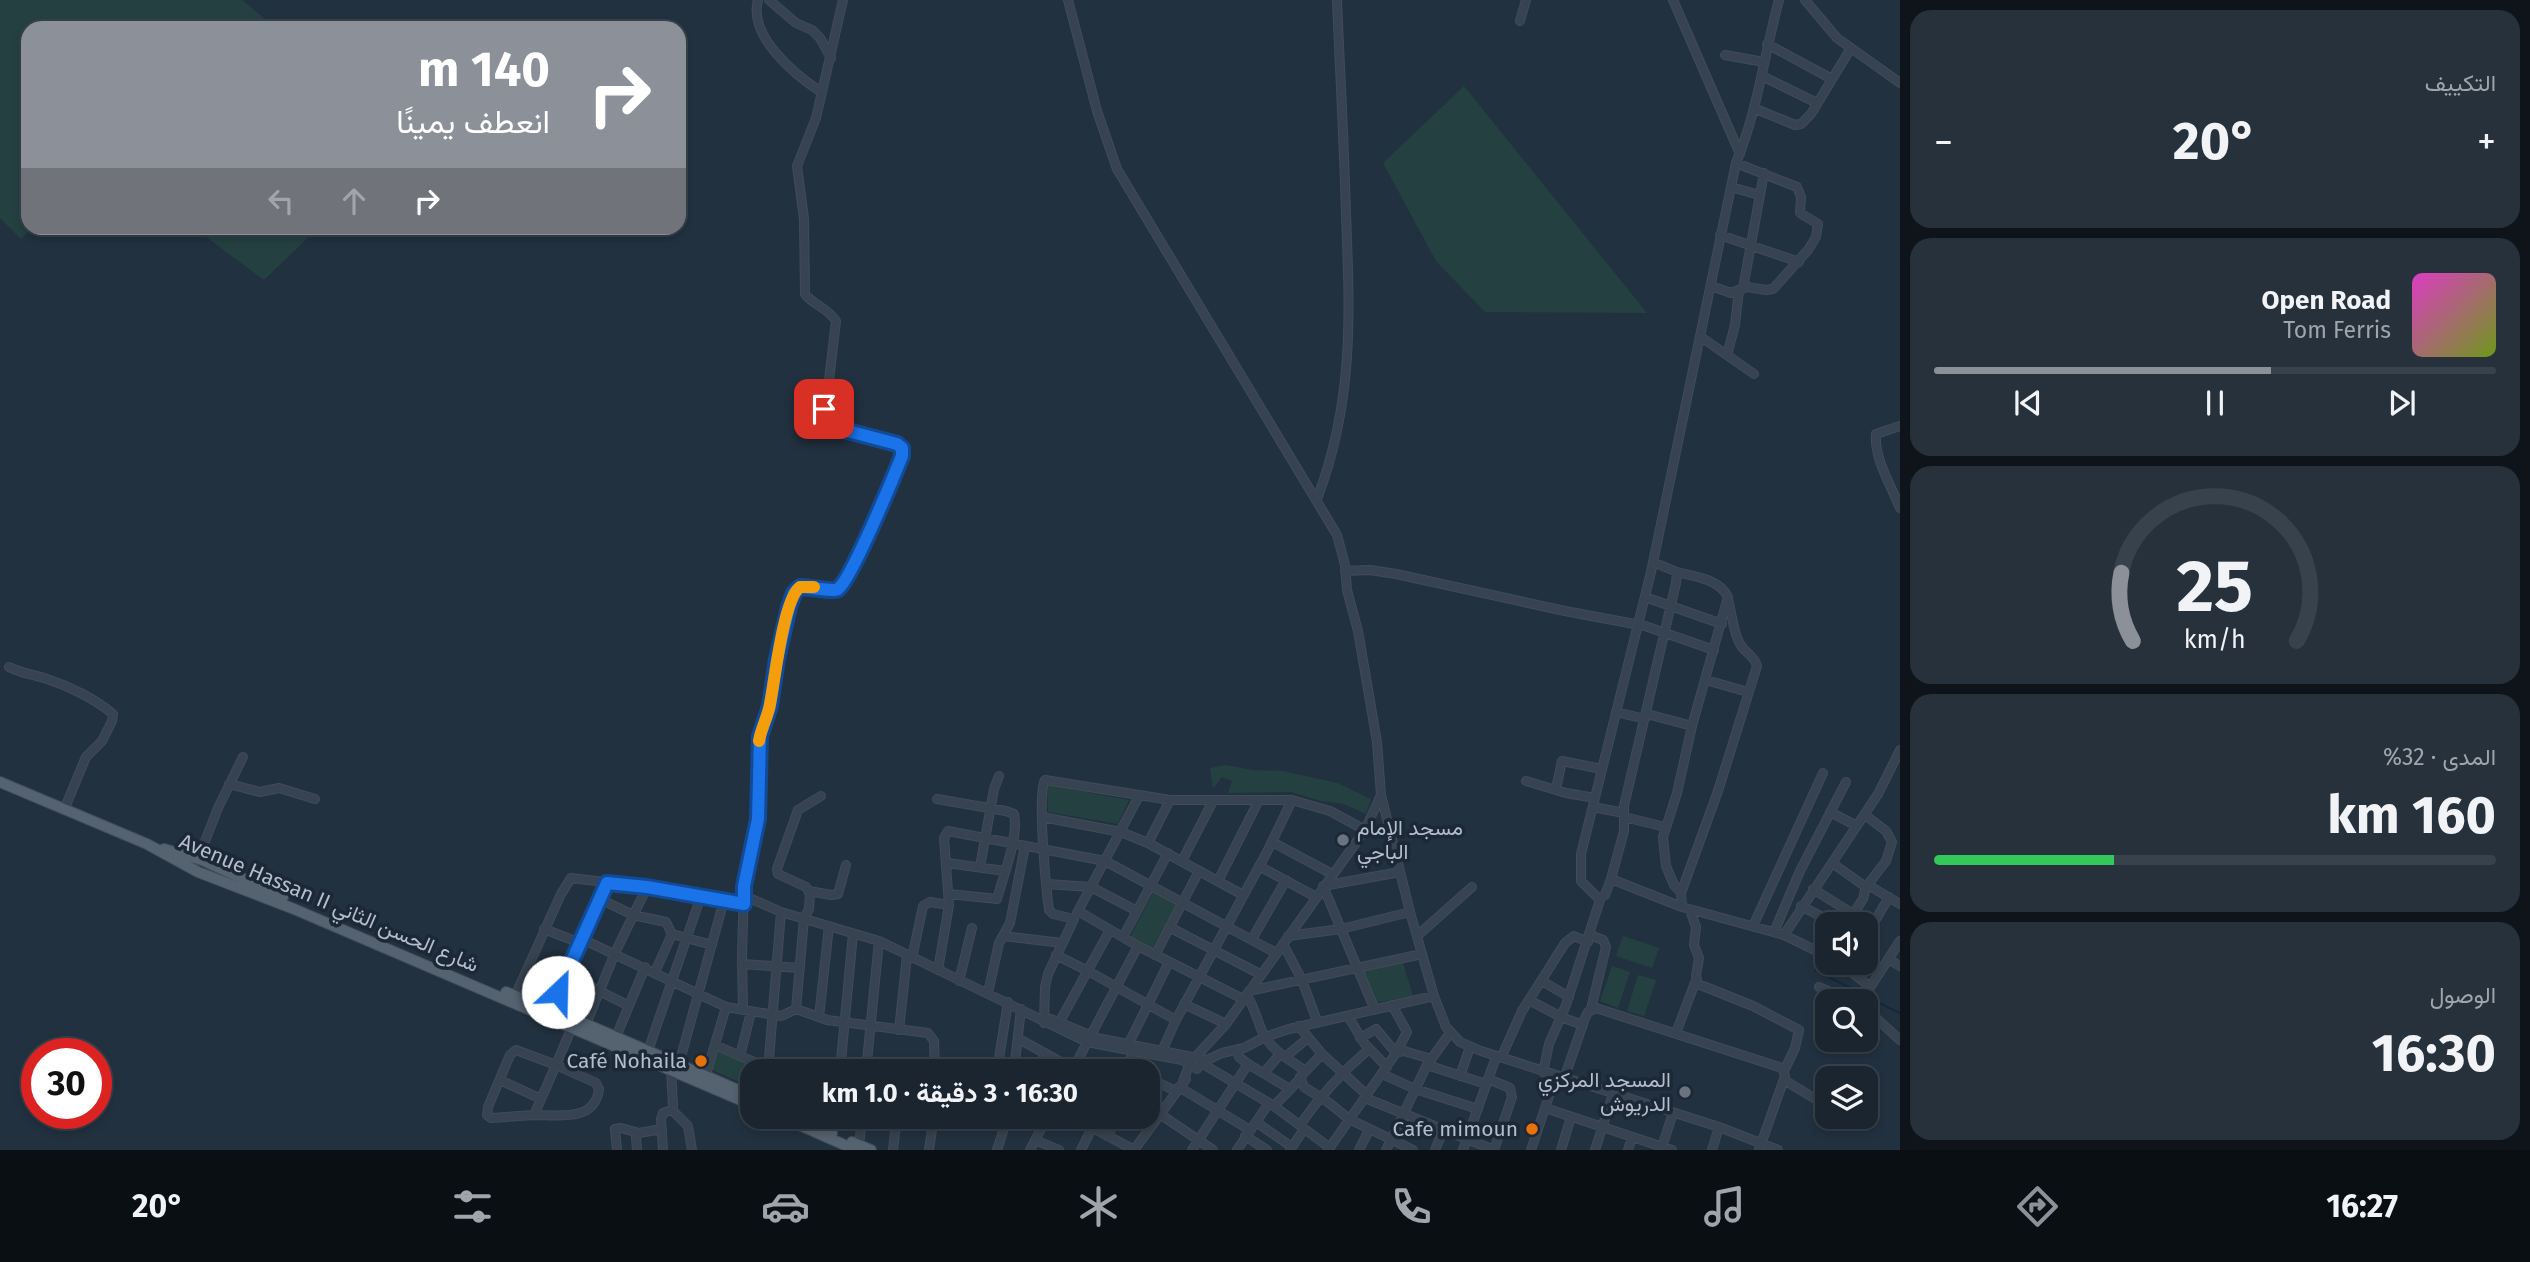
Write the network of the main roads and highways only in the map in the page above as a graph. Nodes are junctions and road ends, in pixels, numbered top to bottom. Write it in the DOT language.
graph roads {
  1 [pos="0,782"];
  2 [pos="195,861"];
  3 [pos="585,1028"];
  4 [pos="675,1067"];
  5 [pos="704,1080"];
  6 [pos="740,1092"];
  7 [pos="740,1099"];
  8 [pos="813,1129"];
  9 [pos="819,1129"];
  10 [pos="831,1136"];
  11 [pos="858,1148"];
  12 [pos="871,1150"];
  1 -- 2 [label="main road, Avenue Hassan II شارع الحسن الثاني"];
  2 -- 3 [label="main road, Avenue Hassan II شارع الحسن الثاني"];
  2 -- 3 [label="main road, Avenue Hassan II شارع الحسن الثاني"];
  3 -- 4 [label="main road, Avenue Hassan II شارع الحسن الثاني"];
  3 -- 4 [label="main road, Avenue Hassan II شارع الحسن الثاني"];
  4 -- 5 [label="main road, Avenue Hassan II شارع الحسن الثاني"];
  5 -- 6 [label="main road, Avenue Hassan II شارع الحسن الثاني"];
  5 -- 7 [label="main road, Avenue Hassan II شارع الحسن الثاني"];
  8 -- 10 [label="main road"];
  9 -- 10 [label="main road"];
  10 -- 11 [label="main road"];
  11 -- 12 [label="main road"];
}
